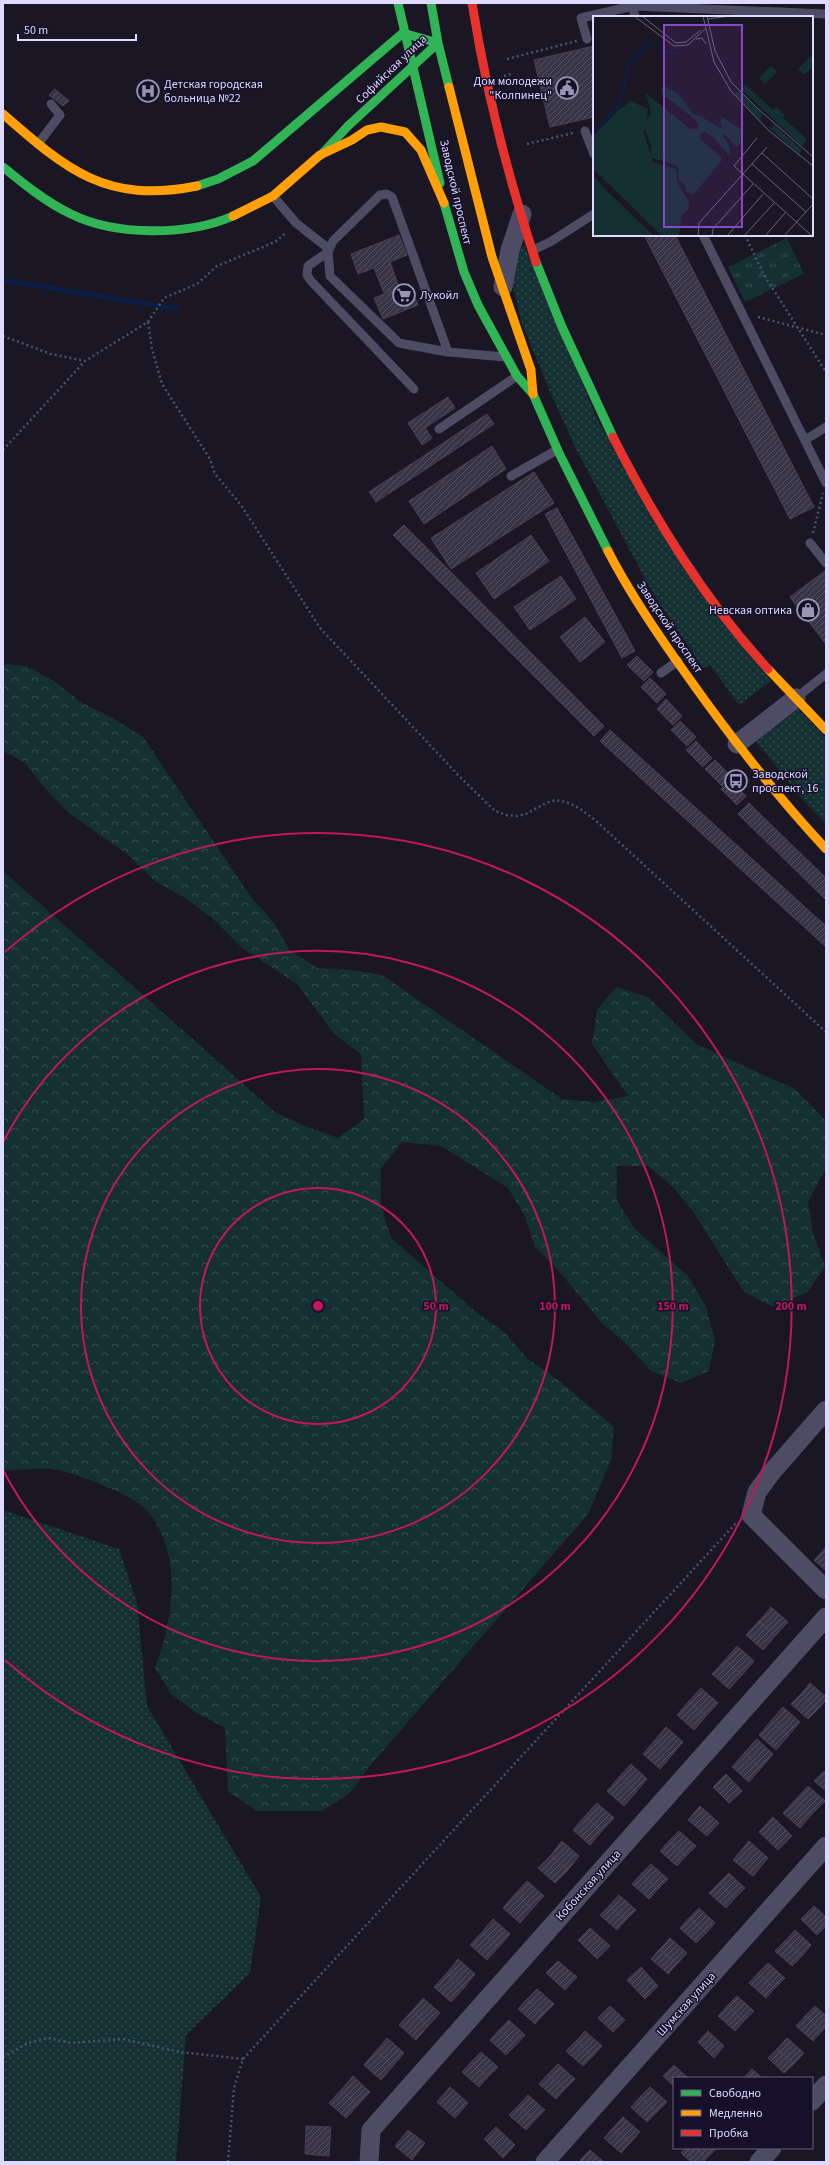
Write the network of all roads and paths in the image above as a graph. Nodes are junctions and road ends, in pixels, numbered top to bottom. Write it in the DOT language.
graph roads {
  1 [pos="398,3"];
  2 [pos="432,3"];
  3 [pos="472,3"];
  4 [pos="632,4"];
  5 [pos="719,13"];
  6 [pos="826,14"];
  7 [pos="635,16"];
  8 [pos="403,34"];
  9 [pos="583,40"];
  10 [pos="438,43"];
  11 [pos="508,58"];
  12 [pos="413,66"];
  13 [pos="51,104"];
  14 [pos="3,114"];
  15 [pos="584,131"];
  16 [pos="570,134"];
  17 [pos="38,144"];
  18 [pos="527,144"];
  19 [pos="593,152"];
  20 [pos="320,155"];
  21 [pos="3,167"];
  22 [pos="272,196"];
  23 [pos="442,196"];
  24 [pos="522,214"];
  25 [pos="593,215"];
  26 [pos="290,229"];
  27 [pos="704,236"];
  28 [pos="745,236"];
  29 [pos="533,250"];
  30 [pos="329,251"];
  31 [pos="503,287"];
  32 [pos="742,313"];
  33 [pos="148,322"];
  34 [pos="797,327"];
  35 [pos="826,335"];
  36 [pos="3,336"];
  37 [pos="448,352"];
  38 [pos="526,352"];
  39 [pos="508,357"];
  40 [pos="85,361"];
  41 [pos="531,370"];
  42 [pos="826,372"];
  43 [pos="517,376"];
  44 [pos="414,389"];
  45 [pos="532,394"];
  46 [pos="826,427"];
  47 [pos="439,429"];
  48 [pos="805,440"];
  49 [pos="3,450"];
  50 [pos="557,450"];
  51 [pos="511,476"];
  52 [pos="826,483"];
  53 [pos="810,543"];
  54 [pos="826,563"];
  55 [pos="678,661"];
  56 [pos="661,673"];
  57 [pos="826,674"];
  58 [pos="796,698"];
  59 [pos="826,730"];
  60 [pos="737,744"];
  61 [pos="826,849"];
  62 [pos="826,1032"];
  63 [pos="826,1410"];
  64 [pos="751,1515"];
  65 [pos="826,1590"];
  66 [pos="826,1617"];
  67 [pos="826,1846"];
  68 [pos="3,2057"];
  69 [pos="243,2059"];
  70 [pos="826,2085"];
  71 [pos="813,2100"];
  72 [pos="771,2149"];
  73 [pos="228,2162"];
  74 [pos="369,2162"];
  75 [pos="545,2162"];
  76 [pos="759,2162"];
  1 -- 8 [label="main road, Заводской проспект"];
  2 -- 10 [label="main road, Заводской проспект"];
  3 -- 24 [label="main road"];
  4 -- 5 [label="lane"];
  4 -- 7 [label="lane"];
  4 -- 9 [label="lane"];
  5 -- 6 [label="lane"];
  8 -- 10 [label="main road, Софийская улица"];
  8 -- 12 [label="main road, Заводской проспект"];
  8 -- 17 [label="main road, Софийская улица"];
  9 -- 11 [label="path"];
  10 -- 12 [label="main road, Софийская улица"];
  10 -- 31 [label="main road, Заводской проспект"];
  12 -- 20 [label="main road, Софийская улица"];
  12 -- 23 [label="main road, Заводской проспект"];
  13 -- 17 [label="lane"];
  14 -- 17 [label="main road, Софийская улица"];
  15 -- 19 [label="lane"];
  16 -- 18 [label="path"];
  20 -- 22 [label="main road, Софийская улица"];
  20 -- 23 [label="main road"];
  21 -- 22 [label="main road, Софийская улица"];
  22 -- 30 [label="lane"];
  23 -- 39 [label="main road, Заводской проспект"];
  24 -- 29 [label="main road"];
  24 -- 31 [label="street"];
  25 -- 29 [label="lane"];
  26 -- 33 [label="path"];
  27 -- 32 [label="lane"];
  28 -- 34 [label="path"];
  29 -- 58 [label="main road"];
  30 -- 37 [label="lane"];
  30 -- 37 [label="lane"];
  30 -- 44 [label="lane"];
  31 -- 38 [label="main road, Заводской проспект"];
  32 -- 34 [label="path"];
  32 -- 48 [label="lane"];
  33 -- 40 [label="path"];
  33 -- 62 [label="path"];
  34 -- 35 [label="path"];
  34 -- 42 [label="path"];
  36 -- 40 [label="path"];
  37 -- 39 [label="lane"];
  38 -- 39 [label="lane"];
  38 -- 41 [label="main road, Заводской проспект"];
  39 -- 43 [label="main road, Заводской проспект"];
  40 -- 49 [label="path"];
  41 -- 43 [label="lane"];
  41 -- 45 [label="main road, Заводской проспект"];
  43 -- 45 [label="main road, Заводской проспект"];
  43 -- 47 [label="lane"];
  45 -- 50 [label="main road, Заводской проспект"];
  46 -- 48 [label="lane"];
  48 -- 52 [label="lane"];
  50 -- 51 [label="lane"];
  50 -- 55 [label="main road, Заводской проспект"];
  52 -- 53 [label="path"];
  53 -- 54 [label="lane"];
  55 -- 56 [label="lane"];
  55 -- 60 [label="main road, Заводской проспект"];
  57 -- 58 [label="lane"];
  58 -- 59 [label="main road"];
  58 -- 60 [label="street"];
  60 -- 61 [label="main road, Заводской проспект"];
  63 -- 64 [label="street"];
  64 -- 65 [label="street"];
  64 -- 69 [label="path"];
  66 -- 74 [label="street, Кобонская улица"];
  67 -- 75 [label="street, Шумская улица"];
  68 -- 69 [label="path"];
  69 -- 73 [label="path"];
  70 -- 71 [label="street"];
  72 -- 76 [label="street"];
}
